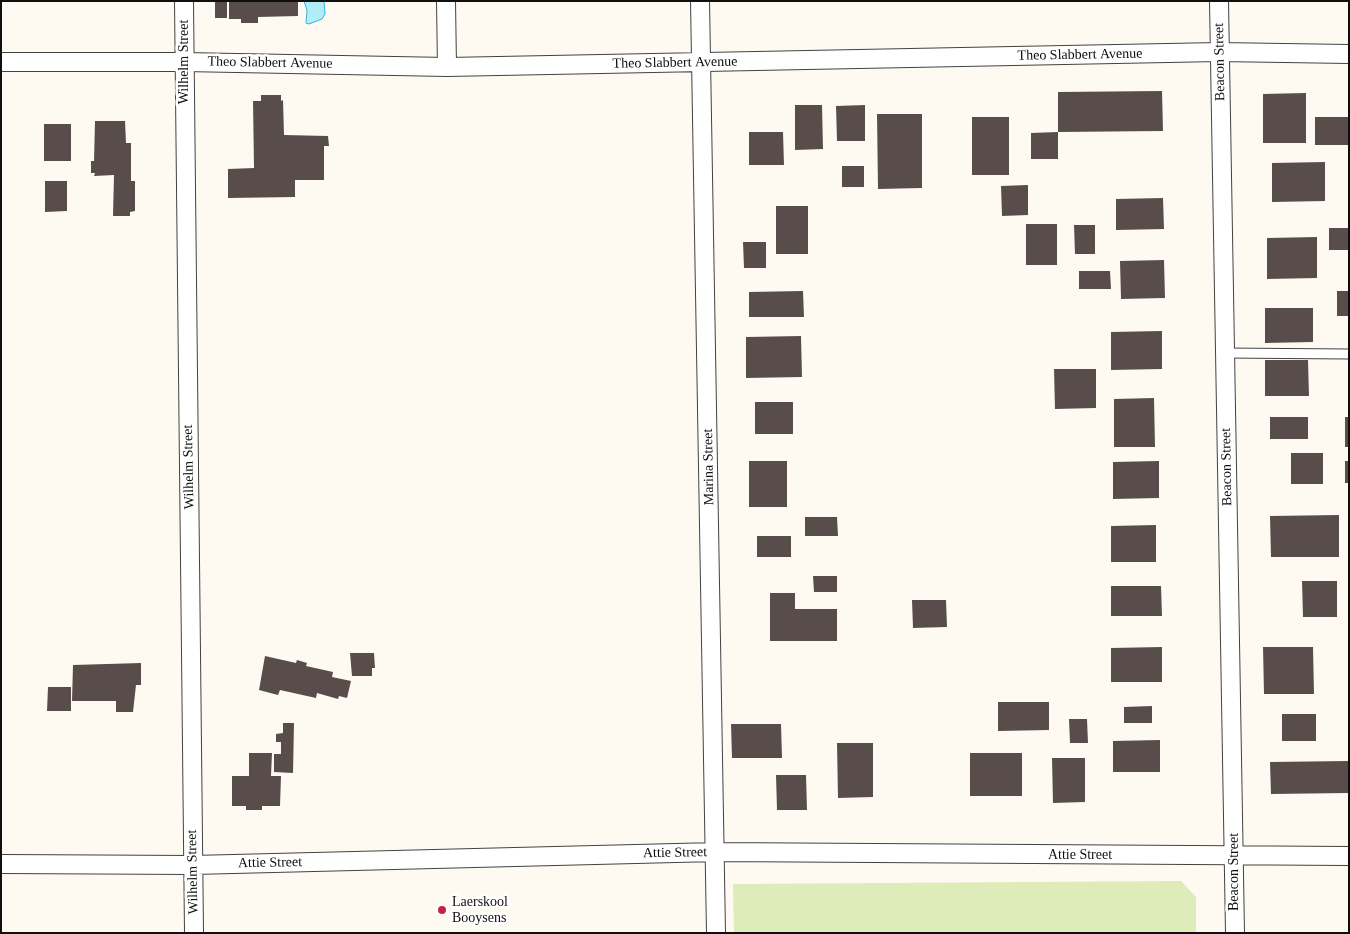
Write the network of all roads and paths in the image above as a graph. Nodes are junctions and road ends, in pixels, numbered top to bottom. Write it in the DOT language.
graph roads {
  1 [pos="184,1"];
  2 [pos="446,1"];
  3 [pos="700,1"];
  4 [pos="1219,1"];
  5 [pos="1219,52"];
  6 [pos="1349,54"];
  7 [pos="1,62"];
  8 [pos="184,62"];
  9 [pos="701,62"];
  10 [pos="447,67"];
  11 [pos="1224,353"];
  12 [pos="1349,354"];
  13 [pos="716,852"];
  14 [pos="1234,856"];
  15 [pos="1349,856"];
  16 [pos="1,864"];
  17 [pos="193,865"];
  18 [pos="194,933"];
  19 [pos="716,933"];
  20 [pos="1235,933"];
  1 -- 8 [label="street, Wilhelm Street"];
  2 -- 10 [label="street"];
  3 -- 9 [label="street, Marina Street"];
  4 -- 5 [label="street, Beacon Street"];
  5 -- 6 [label="street, Theo Slabbert Avenue"];
  5 -- 9 [label="street, Theo Slabbert Avenue"];
  5 -- 11 [label="street, Beacon Street"];
  7 -- 8 [label="street, Theo Slabbert Avenue"];
  8 -- 10 [label="street, Theo Slabbert Avenue"];
  8 -- 17 [label="street, Wilhelm Street"];
  9 -- 10 [label="street, Theo Slabbert Avenue"];
  9 -- 13 [label="street, Marina Street"];
  11 -- 12 [label="lane"];
  11 -- 14 [label="street, Beacon Street"];
  13 -- 14 [label="street, Attie Street"];
  13 -- 17 [label="street, Attie Street"];
  13 -- 19 [label="street, Marina Street"];
  14 -- 15 [label="street, Attie Street"];
  14 -- 20 [label="street, Beacon Street"];
  16 -- 17 [label="street, Attie Street"];
  17 -- 18 [label="street, Wilhelm Street"];
}
